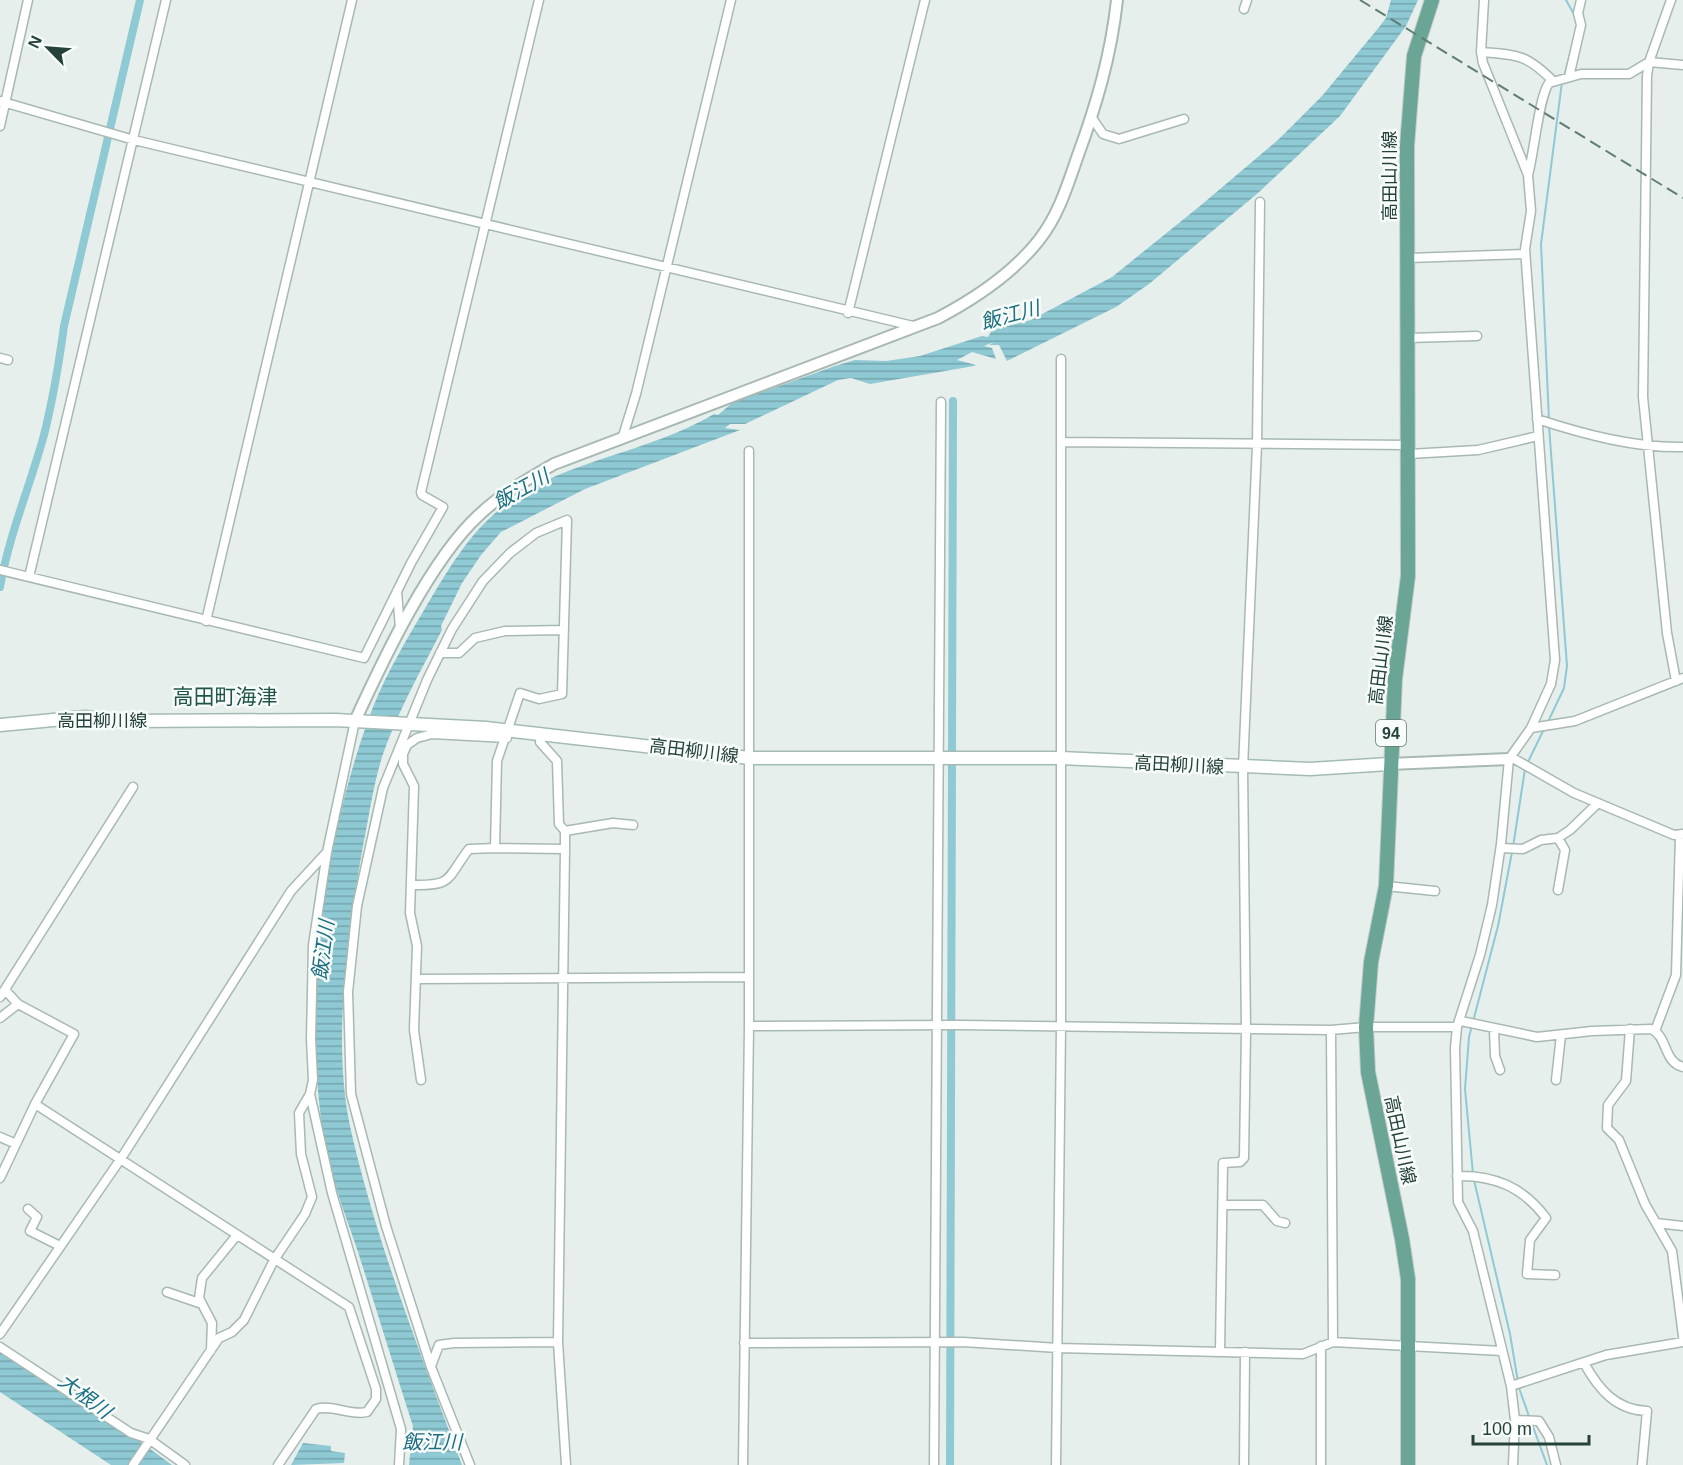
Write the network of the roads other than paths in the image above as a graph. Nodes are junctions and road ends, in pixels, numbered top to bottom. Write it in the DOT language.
graph roads {
  1 [pos="28,0"];
  2 [pos="166,0"];
  3 [pos="352,0"];
  4 [pos="539,0"];
  5 [pos="731,0"];
  6 [pos="925,0"];
  7 [pos="1118,0"];
  8 [pos="1432,0"];
  9 [pos="1484,0"];
  10 [pos="1581,0"];
  11 [pos="1671,0"];
  12 [pos="1481,52"];
  13 [pos="1648,62"];
  14 [pos="1683,65"];
  15 [pos="1569,77"];
  16 [pos="1553,81"];
  17 [pos="3,102"];
  18 [pos="1092,118"];
  19 [pos="1184,119"];
  20 [pos="0,126"];
  21 [pos="134,140"];
  22 [pos="1528,175"];
  23 [pos="309,182"];
  24 [pos="1260,202"];
  25 [pos="486,225"];
  26 [pos="1525,254"];
  27 [pos="1408,258"];
  28 [pos="666,269"];
  29 [pos="848,313"];
  30 [pos="913,327"];
  31 [pos="1477,336"];
  32 [pos="1408,338"];
  33 [pos="1061,359"];
  34 [pos="941,402"];
  35 [pos="1537,418"];
  36 [pos="623,436"];
  37 [pos="1538,436"];
  38 [pos="1061,442"];
  39 [pos="1647,444"];
  40 [pos="1257,445"];
  41 [pos="1683,447"];
  42 [pos="749,450"];
  43 [pos="1409,450"];
  44 [pos="0,570"];
  45 [pos="29,577"];
  46 [pos="397,589"];
  47 [pos="206,621"];
  48 [pos="564,630"];
  49 [pos="400,633"];
  50 [pos="440,653"];
  51 [pos="1680,679"];
  52 [pos="357,721"];
  53 [pos="409,723"];
  54 [pos="0,725"];
  55 [pos="1531,728"];
  56 [pos="508,734"];
  57 [pos="541,734"];
  58 [pos="750,758"];
  59 [pos="1510,758"];
  60 [pos="940,759"];
  61 [pos="1060,759"];
  62 [pos="1389,764"];
  63 [pos="1243,768"];
  64 [pos="134,787"];
  65 [pos="1597,804"];
  66 [pos="633,825"];
  67 [pos="565,831"];
  68 [pos="1681,835"];
  69 [pos="1558,838"];
  70 [pos="495,848"];
  71 [pos="1501,848"];
  72 [pos="565,849"];
  73 [pos="327,852"];
  74 [pos="412,885"];
  75 [pos="1386,886"];
  76 [pos="1557,890"];
  77 [pos="1435,891"];
  78 [pos="1680,920"];
  79 [pos="562,977"];
  80 [pos="749,977"];
  81 [pos="416,979"];
  82 [pos="2,994"];
  83 [pos="18,1004"];
  84 [pos="0,1018"];
  85 [pos="1459,1024"];
  86 [pos="749,1026"];
  87 [pos="938,1026"];
  88 [pos="1061,1026"];
  89 [pos="1366,1027"];
  90 [pos="1494,1029"];
  91 [pos="1630,1029"];
  92 [pos="1246,1030"];
  93 [pos="1331,1030"];
  94 [pos="1655,1030"];
  95 [pos="1561,1035"];
  96 [pos="1683,1067"];
  97 [pos="1500,1070"];
  98 [pos="421,1080"];
  99 [pos="1556,1080"];
  100 [pos="310,1094"];
  101 [pos="35,1104"];
  102 [pos="0,1137"];
  103 [pos="16,1144"];
  104 [pos="122,1157"];
  105 [pos="1457,1176"];
  106 [pos="0,1178"];
  107 [pos="1223,1205"];
  108 [pos="28,1209"];
  109 [pos="1285,1223"];
  110 [pos="1656,1223"];
  111 [pos="1683,1226"];
  112 [pos="237,1235"];
  113 [pos="60,1246"];
  114 [pos="274,1260"];
  115 [pos="1555,1275"];
  116 [pos="167,1292"];
  117 [pos="202,1304"];
  118 [pos="0,1334"];
  119 [pos="1683,1336"];
  120 [pos="936,1341"];
  121 [pos="558,1342"];
  122 [pos="744,1342"];
  123 [pos="1333,1342"];
  124 [pos="1683,1342"];
  125 [pos="1322,1346"];
  126 [pos="1408,1346"];
  127 [pos="0,1347"];
  128 [pos="1058,1348"];
  129 [pos="211,1350"];
  130 [pos="1220,1351"];
  131 [pos="1502,1351"];
  132 [pos="1245,1352"];
  133 [pos="1584,1363"];
  134 [pos="431,1367"];
  135 [pos="1511,1386"];
  136 [pos="1515,1420"];
  137 [pos="149,1440"];
  138 [pos="133,1465"];
  139 [pos="185,1465"];
  140 [pos="278,1465"];
  141 [pos="399,1465"];
  142 [pos="470,1465"];
  143 [pos="566,1465"];
  144 [pos="743,1465"];
  145 [pos="934,1465"];
  146 [pos="1056,1465"];
  147 [pos="1244,1465"];
  148 [pos="1321,1465"];
  149 [pos="1408,1465"];
  150 [pos="1513,1465"];
  151 [pos="1556,1465"];
  152 [pos="1642,1465"];
  1 -- 17 [label="street"];
  2 -- 21 [label="street"];
  3 -- 23 [label="street"];
  4 -- 25 [label="street"];
  5 -- 28 [label="street"];
  6 -- 29 [label="street"];
  7 -- 18 [label="street"];
  8 -- 27 [label="main road, 高田山川線 / 94"];
  9 -- 12 [label="street"];
  10 -- 15 [label="street"];
  11 -- 13 [label="street"];
  12 -- 16 [label="street"];
  12 -- 22 [label="street"];
  13 -- 14 [label="street"];
  13 -- 15 [label="street"];
  13 -- 39 [label="street"];
  15 -- 16 [label="street"];
  16 -- 22 [label="street"];
  17 -- 20 [label="street"];
  17 -- 21 [label="street"];
  18 -- 19 [label="street"];
  18 -- 30 [label="street"];
  21 -- 23 [label="street"];
  21 -- 45 [label="street"];
  22 -- 26 [label="street"];
  23 -- 25 [label="street"];
  23 -- 47 [label="street"];
  24 -- 40 [label="street"];
  25 -- 28 [label="street"];
  25 -- 46 [label="street"];
  26 -- 27 [label="street"];
  26 -- 35 [label="street"];
  27 -- 32 [label="main road, 高田山川線 / 94"];
  28 -- 29 [label="street"];
  28 -- 36 [label="street"];
  29 -- 30 [label="street"];
  30 -- 36 [label="street"];
  31 -- 32 [label="street"];
  32 -- 43 [label="main road, 高田山川線 / 94"];
  33 -- 38 [label="street"];
  34 -- 60 [label="street"];
  35 -- 37 [label="street"];
  35 -- 39 [label="street"];
  36 -- 49 [label="street"];
  37 -- 43 [label="street"];
  37 -- 55 [label="street"];
  38 -- 40 [label="street"];
  38 -- 61 [label="street"];
  39 -- 41 [label="street"];
  39 -- 51 [label="street"];
  40 -- 43 [label="street"];
  40 -- 63 [label="street"];
  42 -- 58 [label="street"];
  43 -- 62 [label="main road, 高田山川線 / 94"];
  44 -- 45 [label="street"];
  45 -- 47 [label="street"];
  46 -- 47 [label="street"];
  46 -- 49 [label="street"];
  48 -- 50 [label="street"];
  48 -- 50 [label="street"];
  48 -- 56 [label="street"];
  49 -- 52 [label="street"];
  50 -- 53 [label="street"];
  51 -- 55 [label="street"];
  52 -- 53 [label="main road, 高田柳川線"];
  52 -- 54 [label="main road, 高田柳川線"];
  52 -- 73 [label="street"];
  53 -- 56 [label="main road, 高田柳川線"];
  53 -- 134 [label="street"];
  55 -- 59 [label="street"];
  56 -- 57 [label="main road, 高田柳川線"];
  56 -- 70 [label="street"];
  56 -- 74 [label="street"];
  57 -- 58 [label="main road, 高田柳川線"];
  57 -- 67 [label="street"];
  58 -- 60 [label="main road, 高田柳川線"];
  58 -- 80 [label="street"];
  59 -- 62 [label="street"];
  59 -- 65 [label="street"];
  59 -- 71 [label="street"];
  60 -- 61 [label="main road, 高田柳川線"];
  60 -- 87 [label="street"];
  61 -- 63 [label="main road, 高田柳川線"];
  61 -- 88 [label="street"];
  62 -- 63 [label="main road, 高田柳川線"];
  62 -- 75 [label="main road, 高田山川線 / 94"];
  63 -- 92 [label="street"];
  64 -- 82 [label="street"];
  65 -- 68 [label="street"];
  65 -- 69 [label="street"];
  66 -- 67 [label="street"];
  67 -- 72 [label="street"];
  68 -- 78 [label="street"];
  69 -- 71 [label="street"];
  69 -- 76 [label="street"];
  70 -- 72 [label="street"];
  70 -- 74 [label="street"];
  71 -- 85 [label="street"];
  72 -- 79 [label="street"];
  73 -- 100 [label="street"];
  73 -- 104 [label="street"];
  74 -- 81 [label="street"];
  75 -- 77 [label="street"];
  75 -- 89 [label="main road, 高田山川線 / 94"];
  78 -- 94 [label="street"];
  79 -- 80 [label="street"];
  79 -- 81 [label="street"];
  79 -- 121 [label="street"];
  80 -- 86 [label="street"];
  81 -- 98 [label="street"];
  82 -- 83 [label="street"];
  83 -- 84 [label="street"];
  83 -- 101 [label="street"];
  85 -- 89 [label="street"];
  85 -- 90 [label="street"];
  85 -- 105 [label="street"];
  86 -- 87 [label="street"];
  86 -- 122 [label="street"];
  87 -- 88 [label="street"];
  87 -- 120 [label="street"];
  88 -- 92 [label="street"];
  88 -- 128 [label="street"];
  89 -- 93 [label="street"];
  89 -- 126 [label="main road, 高田山川線 / 94"];
  90 -- 95 [label="street"];
  90 -- 97 [label="street"];
  91 -- 94 [label="street"];
  91 -- 95 [label="street"];
  91 -- 110 [label="street"];
  92 -- 93 [label="street"];
  92 -- 107 [label="street"];
  93 -- 123 [label="street"];
  94 -- 96 [label="street"];
  95 -- 99 [label="street"];
  100 -- 114 [label="street"];
  100 -- 141 [label="street"];
  101 -- 103 [label="street"];
  101 -- 104 [label="street"];
  102 -- 103 [label="street"];
  103 -- 106 [label="street"];
  104 -- 112 [label="street"];
  104 -- 113 [label="street"];
  105 -- 115 [label="street"];
  105 -- 131 [label="street"];
  107 -- 109 [label="street"];
  107 -- 130 [label="street"];
  108 -- 113 [label="street"];
  110 -- 111 [label="street"];
  110 -- 119 [label="street"];
  112 -- 114 [label="street"];
  112 -- 117 [label="street"];
  113 -- 118 [label="street"];
  114 -- 129 [label="street"];
  114 -- 140 [label="street"];
  116 -- 117 [label="street"];
  117 -- 129 [label="street"];
  120 -- 122 [label="street"];
  120 -- 128 [label="street"];
  120 -- 145 [label="street"];
  121 -- 134 [label="street"];
  121 -- 143 [label="street"];
  122 -- 144 [label="street"];
  123 -- 125 [label="street"];
  123 -- 126 [label="street"];
  124 -- 133 [label="street"];
  125 -- 132 [label="street"];
  125 -- 148 [label="street"];
  126 -- 131 [label="street"];
  126 -- 149 [label="main road, 高田山川線 / 94"];
  127 -- 137 [label="street"];
  128 -- 130 [label="street"];
  128 -- 146 [label="street"];
  129 -- 137 [label="street"];
  130 -- 132 [label="street"];
  131 -- 135 [label="street"];
  132 -- 147 [label="street"];
  133 -- 135 [label="street"];
  133 -- 152 [label="street"];
  134 -- 142 [label="street"];
  135 -- 136 [label="street"];
  136 -- 150 [label="street"];
  136 -- 151 [label="street"];
  137 -- 138 [label="street"];
  137 -- 139 [label="street"];
}
